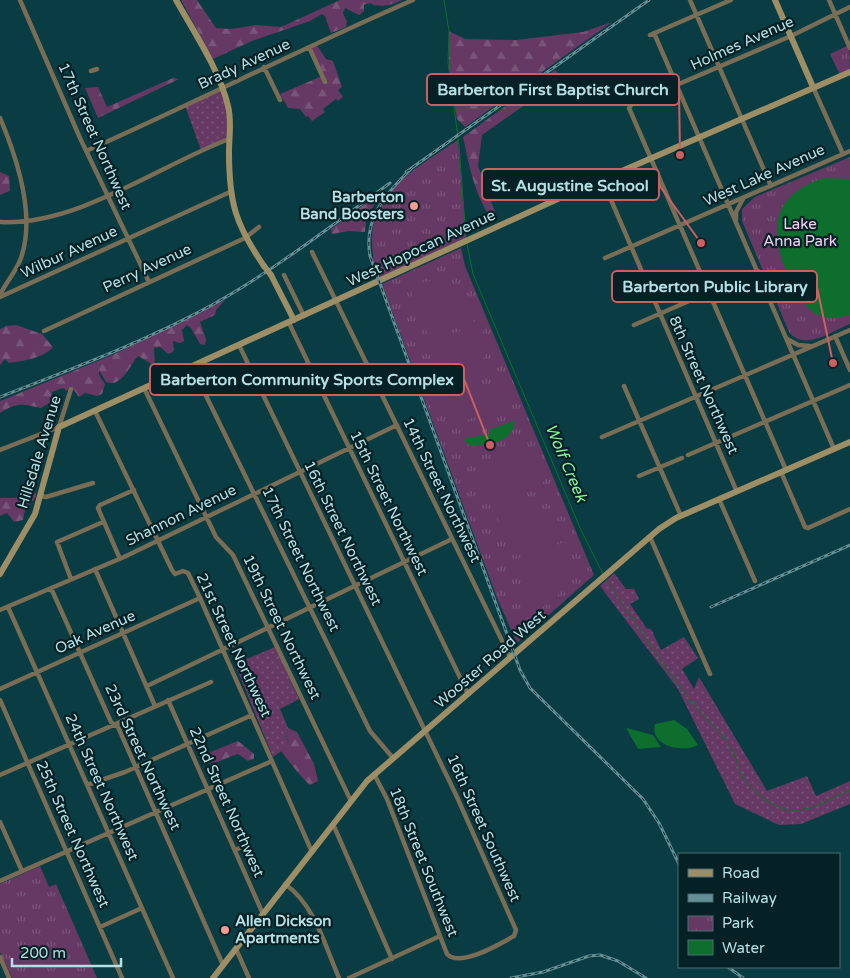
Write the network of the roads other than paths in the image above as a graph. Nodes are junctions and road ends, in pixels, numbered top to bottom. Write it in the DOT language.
graph roads {
  1 [pos="20,0"];
  2 [pos="176,0"];
  3 [pos="412,0"];
  4 [pos="690,0"];
  5 [pos="731,0"];
  6 [pos="775,0"];
  7 [pos="829,0"];
  8 [pos="850,8"];
  9 [pos="697,15"];
  10 [pos="835,15"];
  11 [pos="791,36"];
  12 [pos="309,47"];
  13 [pos="850,48"];
  14 [pos="264,67"];
  15 [pos="719,67"];
  16 [pos="97,69"];
  17 [pos="91,71"];
  18 [pos="850,72"];
  19 [pos="325,82"];
  20 [pos="677,85"];
  21 [pos="813,87"];
  22 [pos="222,88"];
  23 [pos="280,100"];
  24 [pos="0,118"];
  25 [pos="742,119"];
  26 [pos="700,137"];
  27 [pos="229,139"];
  28 [pos="86,151"];
  29 [pos="850,151"];
  30 [pos="843,154"];
  31 [pos="650,158"];
  32 [pos="602,179"];
  33 [pos="770,186"];
  34 [pos="230,192"];
  35 [pos="107,195"];
  36 [pos="743,198"];
  37 [pos="729,205"];
  38 [pos="736,221"];
  39 [pos="0,222"];
  40 [pos="26,222"];
  41 [pos="679,226"];
  42 [pos="259,228"];
  43 [pos="244,238"];
  44 [pos="128,239"];
  45 [pos="631,247"];
  46 [pos="312,252"];
  47 [pos="605,258"];
  48 [pos="758,271"];
  49 [pos="284,275"];
  50 [pos="149,282"];
  51 [pos="708,293"];
  52 [pos="0,296"];
  53 [pos="337,300"];
  54 [pos="660,314"];
  55 [pos="304,316"];
  56 [pos="291,321"];
  57 [pos="634,325"];
  58 [pos="850,330"];
  59 [pos="44,331"];
  60 [pos="835,336"];
  61 [pos="787,338"];
  62 [pos="239,345"];
  63 [pos="812,347"];
  64 [pos="793,354"];
  65 [pos="192,366"];
  66 [pos="850,370"];
  67 [pos="744,376"];
  68 [pos="850,385"];
  69 [pos="624,386"];
  70 [pos="144,388"];
  71 [pos="71,389"];
  72 [pos="696,396"];
  73 [pos="814,400"];
  74 [pos="95,411"];
  75 [pos="640,421"];
  76 [pos="764,422"];
  77 [pos="397,425"];
  78 [pos="59,427"];
  79 [pos="602,437"];
  80 [pos="850,442"];
  81 [pos="716,443"];
  82 [pos="349,448"];
  83 [pos="834,449"];
  84 [pos="0,450"];
  85 [pos="688,455"];
  86 [pos="682,458"];
  87 [pos="660,467"];
  88 [pos="300,471"];
  89 [pos="783,471"];
  90 [pos="639,476"];
  91 [pos="93,484"];
  92 [pos="134,490"];
  93 [pos="736,492"];
  94 [pos="254,494"];
  95 [pos="41,496"];
  96 [pos="719,499"];
  97 [pos="850,509"];
  98 [pos="681,516"];
  99 [pos="206,517"];
  100 [pos="103,522"];
  101 [pos="650,537"];
  102 [pos="452,539"];
  103 [pos="158,540"];
  104 [pos="120,558"];
  105 [pos="404,562"];
  106 [pos="95,569"];
  107 [pos="0,574"];
  108 [pos="71,579"];
  109 [pos="756,581"];
  110 [pos="355,586"];
  111 [pos="51,588"];
  112 [pos="200,598"];
  113 [pos="8,607"];
  114 [pos="311,607"];
  115 [pos="0,610"];
  116 [pos="268,628"];
  117 [pos="124,634"];
  118 [pos="224,649"];
  119 [pos="80,653"];
  120 [pos="510,657"];
  121 [pos="38,672"];
  122 [pos="710,674"];
  123 [pos="210,682"];
  124 [pos="147,686"];
  125 [pos="0,689"];
  126 [pos="468,694"];
  127 [pos="0,700"];
  128 [pos="168,700"];
  129 [pos="155,706"];
  130 [pos="252,715"];
  131 [pos="114,724"];
  132 [pos="425,731"];
  133 [pos="69,744"];
  134 [pos="188,744"];
  135 [pos="393,758"];
  136 [pos="272,760"];
  137 [pos="28,763"];
  138 [pos="136,767"];
  139 [pos="374,774"];
  140 [pos="0,775"];
  141 [pos="88,785"];
  142 [pos="208,789"];
  143 [pos="351,801"];
  144 [pos="156,812"];
  145 [pos="0,822"];
  146 [pos="333,824"];
  147 [pos="108,833"];
  148 [pos="245,846"];
  149 [pos="235,850"];
  150 [pos="67,851"];
  151 [pos="312,852"];
  152 [pos="22,871"];
  153 [pos="0,881"];
  154 [pos="285,884"];
  155 [pos="142,908"];
  156 [pos="263,914"];
  157 [pos="100,927"];
  158 [pos="440,936"];
  159 [pos="236,949"];
  160 [pos="0,957"];
  161 [pos="392,959"];
  162 [pos="452,959"];
  163 [pos="223,965"];
  164 [pos="2,969"];
  165 [pos="9,978"];
  166 [pos="122,978"];
  167 [pos="173,978"];
  168 [pos="213,978"];
  169 [pos="249,978"];
  170 [pos="339,978"];
  171 [pos="349,978"];
  1 -- 28 [label="street, 17th Street Northwest"];
  2 -- 22 [label="street, 15th Street Northwest"];
  3 -- 12 [label="street, Brady Avenue"];
  4 -- 9 [label="street"];
  5 -- 9 [label="street"];
  6 -- 11 [label="street"];
  7 -- 10 [label="street"];
  8 -- 10 [label="street, Holmes Avenue"];
  9 -- 15 [label="street"];
  9 -- 20 [label="street"];
  10 -- 11 [label="street, Holmes Avenue"];
  10 -- 13 [label="street"];
  11 -- 15 [label="street, Holmes Avenue"];
  11 -- 21 [label="street"];
  12 -- 14 [label="street, Brady Avenue"];
  12 -- 19 [label="street"];
  14 -- 22 [label="street, Brady Avenue"];
  14 -- 23 [label="street"];
  15 -- 20 [label="street, Holmes Avenue"];
  15 -- 25 [label="street"];
  16 -- 17 [label="street"];
  18 -- 21 [label="street, West Hopocan Avenue"];
  20 -- 26 [label="street"];
  20 -- 31 [label="street, Holmes Avenue"];
  21 -- 25 [label="street, West Hopocan Avenue"];
  21 -- 30 [label="street"];
  22 -- 27 [label="street, 15th Street Northwest"];
  22 -- 28 [label="street, Brady Avenue"];
  24 -- 40 [label="street"];
  25 -- 26 [label="street, West Hopocan Avenue"];
  25 -- 33 [label="street"];
  26 -- 31 [label="street, West Hopocan Avenue"];
  26 -- 37 [label="street"];
  27 -- 34 [label="street, 15th Street Northwest"];
  27 -- 35 [label="street"];
  28 -- 35 [label="street, 17th Street Northwest"];
  29 -- 30 [label="street, West Lake Avenue"];
  30 -- 33 [label="street, West Lake Avenue"];
  31 -- 32 [label="street, West Hopocan Avenue"];
  31 -- 41 [label="street"];
  32 -- 45 [label="street, 8th Street Northwest"];
  32 -- 53 [label="street, West Hopocan Avenue"];
  33 -- 36 [label="street, West Lake Avenue"];
  34 -- 43 [label="street, 15th Street Northwest"];
  34 -- 44 [label="street, Wilbur Avenue"];
  35 -- 40 [label="street"];
  35 -- 44 [label="street, 17th Street Northwest"];
  36 -- 37 [label="street, West Lake Avenue"];
  36 -- 38 [label="street"];
  37 -- 38 [label="street"];
  37 -- 41 [label="street, West Lake Avenue"];
  38 -- 48 [label="street"];
  39 -- 40 [label="street"];
  40 -- 52 [label="street"];
  41 -- 45 [label="street, West Lake Avenue"];
  41 -- 51 [label="street"];
  42 -- 43 [label="street, Perry Avenue"];
  43 -- 50 [label="street, Perry Avenue"];
  43 -- 56 [label="street, 15th Street Northwest, bridge"];
  44 -- 50 [label="street, 17th Street Northwest"];
  44 -- 52 [label="street, Wilbur Avenue"];
  45 -- 47 [label="street, West Lake Avenue"];
  45 -- 54 [label="street, 8th Street Northwest"];
  46 -- 53 [label="street, 14th Street Northwest"];
  48 -- 51 [label="street"];
  48 -- 61 [label="street"];
  49 -- 55 [label="street"];
  50 -- 59 [label="street, Perry Avenue"];
  51 -- 54 [label="street"];
  51 -- 67 [label="street"];
  53 -- 55 [label="street, West Hopocan Avenue"];
  53 -- 77 [label="street, 14th Street Northwest"];
  54 -- 57 [label="street"];
  54 -- 72 [label="street, 8th Street Northwest"];
  55 -- 56 [label="street, West Hopocan Avenue"];
  56 -- 62 [label="street, West Hopocan Avenue"];
  56 -- 82 [label="street, 15th Street Northwest"];
  58 -- 60 [label="street"];
  60 -- 63 [label="street"];
  60 -- 66 [label="street"];
  61 -- 63 [label="street"];
  61 -- 64 [label="street"];
  62 -- 65 [label="street, West Hopocan Avenue"];
  62 -- 88 [label="street, 16th Street Northwest"];
  63 -- 64 [label="street"];
  64 -- 67 [label="street"];
  64 -- 73 [label="street"];
  65 -- 70 [label="street, West Hopocan Avenue"];
  65 -- 94 [label="street, 17th Street Northwest"];
  67 -- 72 [label="street"];
  67 -- 76 [label="street"];
  68 -- 73 [label="street"];
  69 -- 75 [label="street"];
  70 -- 74 [label="street, West Hopocan Avenue"];
  70 -- 99 [label="street, 19th Street Northwest"];
  71 -- 78 [label="street, Hillsdale Avenue"];
  72 -- 75 [label="street"];
  72 -- 81 [label="street, 8th Street Northwest"];
  73 -- 76 [label="street"];
  73 -- 83 [label="street"];
  74 -- 78 [label="street, West Hopocan Avenue"];
  74 -- 92 [label="street, 21st Street Northwest"];
  75 -- 79 [label="street"];
  75 -- 87 [label="street"];
  76 -- 81 [label="street"];
  76 -- 89 [label="street"];
  77 -- 82 [label="street, Shannon Avenue"];
  77 -- 102 [label="street, 14th Street Northwest"];
  78 -- 84 [label="street"];
  78 -- 95 [label="street, Hillsdale Avenue"];
  80 -- 83 [label="street, Wooster Road West"];
  81 -- 85 [label="street"];
  81 -- 93 [label="street, 8th Street Northwest"];
  82 -- 88 [label="street, Shannon Avenue"];
  82 -- 105 [label="street, 15th Street Northwest"];
  83 -- 89 [label="street, Wooster Road West"];
  86 -- 87 [label="street"];
  87 -- 90 [label="street"];
  87 -- 98 [label="street"];
  88 -- 94 [label="street, Shannon Avenue"];
  88 -- 110 [label="street, 16th Street Northwest"];
  89 -- 93 [label="street, Wooster Road West"];
  89 -- 97 [label="street"];
  91 -- 95 [label="street"];
  92 -- 100 [label="street"];
  92 -- 103 [label="street, 21st Street Northwest"];
  93 -- 96 [label="street, Wooster Road West"];
  94 -- 99 [label="street, Shannon Avenue"];
  94 -- 114 [label="street, 17th Street Northwest"];
  95 -- 107 [label="street, Hillsdale Avenue"];
  96 -- 98 [label="street, Wooster Road West"];
  96 -- 109 [label="street"];
  98 -- 101 [label="street, Wooster Road West"];
  99 -- 103 [label="street, Shannon Avenue"];
  99 -- 116 [label="street, 19th Street Northwest"];
  100 -- 104 [label="street"];
  100 -- 108 [label="street"];
  101 -- 120 [label="street, Wooster Road West"];
  101 -- 122 [label="street"];
  102 -- 105 [label="street"];
  102 -- 120 [label="street, 14th Street Northwest"];
  103 -- 104 [label="street, Shannon Avenue"];
  103 -- 112 [label="street, 21st Street Northwest"];
  104 -- 106 [label="street, Shannon Avenue"];
  105 -- 110 [label="street"];
  105 -- 126 [label="street, 15th Street Northwest"];
  106 -- 108 [label="street, Shannon Avenue"];
  106 -- 117 [label="street"];
  108 -- 111 [label="street, Shannon Avenue"];
  110 -- 114 [label="street"];
  110 -- 132 [label="street, 16th Street Northwest"];
  111 -- 113 [label="street, Shannon Avenue"];
  111 -- 119 [label="street, 23rd Street Northwest"];
  112 -- 117 [label="street, Oak Avenue"];
  112 -- 118 [label="street, 21st Street Northwest"];
  113 -- 115 [label="street, Shannon Avenue"];
  113 -- 121 [label="street, 24th Street Northwest"];
  114 -- 116 [label="street"];
  114 -- 135 [label="street, 17th Street Northwest"];
  116 -- 118 [label="street"];
  116 -- 143 [label="street, 19th Street Northwest"];
  117 -- 119 [label="street, Oak Avenue"];
  117 -- 124 [label="street"];
  118 -- 124 [label="street"];
  118 -- 130 [label="street, 21st Street Northwest"];
  119 -- 121 [label="street, Oak Avenue"];
  119 -- 131 [label="street, 23rd Street Northwest"];
  120 -- 126 [label="street, Wooster Road West"];
  121 -- 125 [label="street, Oak Avenue"];
  121 -- 133 [label="street, 24th Street Northwest"];
  123 -- 128 [label="street"];
  124 -- 129 [label="street"];
  126 -- 132 [label="street, Wooster Road West"];
  127 -- 137 [label="street, 25th Street Northwest"];
  128 -- 129 [label="street"];
  128 -- 134 [label="street, 22nd Street Northwest"];
  129 -- 131 [label="street"];
  130 -- 134 [label="street"];
  130 -- 136 [label="street, 21st Street Northwest"];
  131 -- 133 [label="street"];
  131 -- 138 [label="street, 23rd Street Northwest"];
  132 -- 135 [label="street, Wooster Road West"];
  132 -- 162 [label="street, 16th Street Southwest"];
  133 -- 137 [label="street"];
  133 -- 141 [label="street, 24th Street Northwest"];
  134 -- 138 [label="street"];
  134 -- 142 [label="street, 22nd Street Northwest"];
  135 -- 139 [label="street, Wooster Road West"];
  136 -- 142 [label="street"];
  136 -- 151 [label="street, 21st Street Northwest"];
  137 -- 140 [label="street"];
  137 -- 150 [label="street, 25th Street Northwest"];
  138 -- 141 [label="street"];
  138 -- 144 [label="street, 23rd Street Northwest"];
  139 -- 143 [label="street, Wooster Road West"];
  139 -- 158 [label="street, 18th Street Southwest"];
  141 -- 147 [label="street, 24th Street Northwest"];
  142 -- 144 [label="street"];
  142 -- 149 [label="street, 22nd Street Northwest"];
  143 -- 146 [label="street, Wooster Road West"];
  144 -- 147 [label="street"];
  144 -- 163 [label="street, 23rd Street Northwest"];
  145 -- 152 [label="street"];
  146 -- 151 [label="street, Wooster Road West"];
  146 -- 161 [label="street"];
  147 -- 150 [label="street"];
  147 -- 155 [label="street, 24th Street Northwest"];
  148 -- 149 [label="street"];
  149 -- 156 [label="street, 22nd Street Northwest"];
  150 -- 152 [label="street"];
  150 -- 157 [label="street, 25th Street Northwest"];
  151 -- 154 [label="street, Wooster Road West"];
  152 -- 153 [label="street"];
  154 -- 156 [label="street, Wooster Road West"];
  154 -- 170 [label="street"];
  155 -- 157 [label="street"];
  155 -- 167 [label="street, 24th Street Northwest"];
  156 -- 159 [label="street, Wooster Road West"];
  157 -- 166 [label="street, 25th Street Northwest"];
  158 -- 161 [label="street"];
  158 -- 162 [label="street, 18th Street Southwest"];
  159 -- 163 [label="street, Wooster Road West"];
  159 -- 169 [label="street"];
  160 -- 164 [label="street"];
  161 -- 171 [label="street"];
  163 -- 168 [label="street, Wooster Road West"];
  164 -- 165 [label="street"];
}
